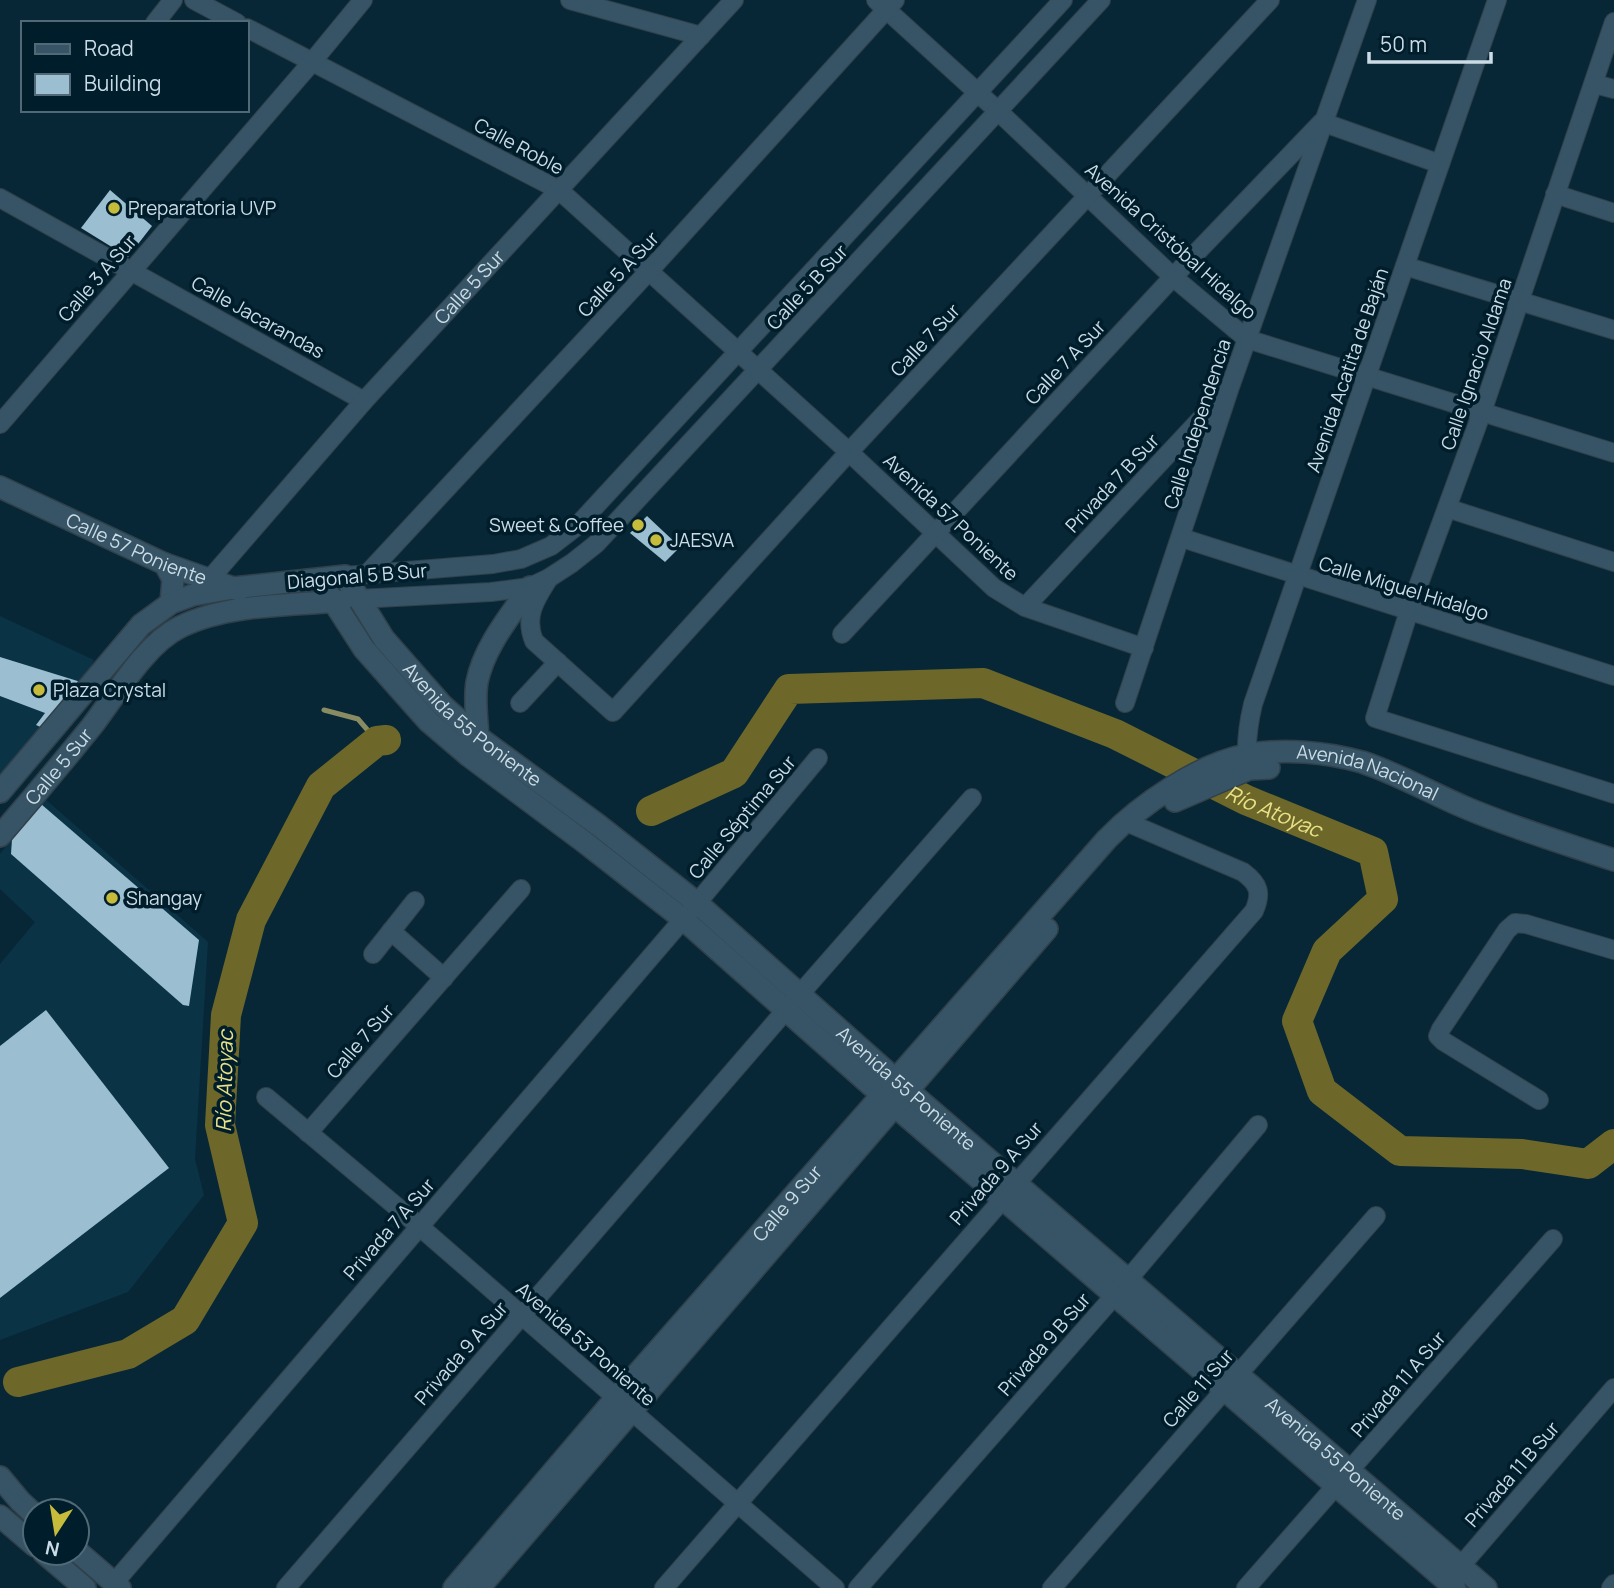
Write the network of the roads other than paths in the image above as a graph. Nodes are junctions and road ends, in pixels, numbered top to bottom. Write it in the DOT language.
graph roads {
  1 [pos="173,0"];
  2 [pos="194,0"];
  3 [pos="363,0"];
  4 [pos="570,0"];
  5 [pos="734,0"];
  6 [pos="1063,0"];
  7 [pos="1101,0"];
  8 [pos="1270,0"];
  9 [pos="1367,0"];
  10 [pos="1497,0"];
  11 [pos="886,3"];
  12 [pos="157,21"];
  13 [pos="233,21"];
  14 [pos="1614,22"];
  15 [pos="248,29"];
  16 [pos="701,36"];
  17 [pos="312,62"];
  18 [pos="1595,83"];
  19 [pos="1614,89"];
  20 [pos="977,92"];
  21 [pos="999,112"];
  22 [pos="1322,122"];
  23 [pos="1440,164"];
  24 [pos="559,190"];
  25 [pos="1555,194"];
  26 [pos="1087,195"];
  27 [pos="0,198"];
  28 [pos="1614,213"];
  29 [pos="1405,266"];
  30 [pos="131,270"];
  31 [pos="649,271"];
  32 [pos="1173,277"];
  33 [pos="1520,301"];
  34 [pos="1614,330"];
  35 [pos="1247,339"];
  36 [pos="737,351"];
  37 [pos="758,371"];
  38 [pos="1367,376"];
  39 [pos="1230,387"];
  40 [pos="364,401"];
  41 [pos="1482,412"];
  42 [pos="0,424"];
  43 [pos="849,452"];
  44 [pos="1614,453"];
  45 [pos="0,486"];
  46 [pos="1447,508"];
  47 [pos="935,532"];
  48 [pos="1182,538"];
  49 [pos="521,559"];
  50 [pos="1614,562"];
  51 [pos="165,564"];
  52 [pos="368,573"];
  53 [pos="345,576"];
  54 [pos="1297,576"];
  55 [pos="319,579"];
  56 [pos="209,580"];
  57 [pos="539,583"];
  58 [pos="233,588"];
  59 [pos="193,595"];
  60 [pos="358,599"];
  61 [pos="331,601"];
  62 [pos="171,603"];
  63 [pos="277,606"];
  64 [pos="1026,607"];
  65 [pos="1409,611"];
  66 [pos="211,615"];
  67 [pos="842,635"];
  68 [pos="1144,648"];
  69 [pos="558,662"];
  70 [pos="1614,676"];
  71 [pos="520,703"];
  72 [pos="1125,703"];
  73 [pos="68,711"];
  74 [pos="91,727"];
  75 [pos="478,737"];
  76 [pos="818,758"];
  77 [pos="1248,762"];
  78 [pos="0,792"];
  79 [pos="1614,794"];
  80 [pos="972,798"];
  81 [pos="1130,824"];
  82 [pos="0,836"];
  83 [pos="1614,860"];
  84 [pos="1614,874"];
  85 [pos="521,889"];
  86 [pos="415,901"];
  87 [pos="697,903"];
  88 [pos="683,919"];
  89 [pos="391,931"];
  90 [pos="1614,950"];
  91 [pos="373,954"];
  92 [pos="444,978"];
  93 [pos="792,1002"];
  94 [pos="896,1092"];
  95 [pos="266,1097"];
  96 [pos="1539,1100"];
  97 [pos="1258,1125"];
  98 [pos="308,1133"];
  99 [pos="1010,1190"];
  100 [pos="1376,1216"];
  101 [pos="419,1226"];
  102 [pos="1553,1239"];
  103 [pos="1122,1287"];
  104 [pos="521,1315"];
  105 [pos="1232,1382"];
  106 [pos="1614,1388"];
  107 [pos="624,1405"];
  108 [pos="0,1477"];
  109 [pos="1344,1478"];
  110 [pos="21,1502"];
  111 [pos="738,1504"];
  112 [pos="0,1516"];
  113 [pos="21,1534"];
  114 [pos="91,1563"];
  115 [pos="60,1567"];
  116 [pos="1451,1581"];
  117 [pos="1614,1584"];
  118 [pos="117,1586"];
  119 [pos="85,1588"];
  120 [pos="286,1588"];
  121 [pos="454,1588"];
  122 [pos="479,1588"];
  123 [pos="664,1588"];
  124 [pos="835,1588"];
  125 [pos="858,1588"];
  126 [pos="1052,1588"];
  127 [pos="1245,1588"];
  128 [pos="1486,1588"];
  129 [pos="1611,1588"];
  1 -- 12 [label="street"];
  2 -- 13 [label="street"];
  3 -- 17 [label="street, Calle 3 A Sur"];
  4 -- 16 [label="street"];
  5 -- 16 [label="street, Calle 5 Sur"];
  6 -- 20 [label="street, Calle 5 B Sur"];
  7 -- 21 [label="street, Calle 5 B Sur"];
  8 -- 26 [label="street, Calle 7 Sur"];
  9 -- 22 [label="street, Calle Independencia"];
  10 -- 23 [label="street, Avenida Acatita de Baján"];
  11 -- 20 [label="street, Avenida Cristóbal Hidalgo"];
  11 -- 31 [label="street, Calle 5 A Sur"];
  14 -- 18 [label="street, Calle Ignacio Aldama"];
  15 -- 17 [label="street, Calle Roble"];
  16 -- 24 [label="street, Calle 5 Sur"];
  17 -- 24 [label="street, Calle Roble"];
  17 -- 30 [label="street, Calle 3 A Sur"];
  18 -- 19 [label="street"];
  18 -- 25 [label="street, Calle Ignacio Aldama"];
  20 -- 21 [label="street, Avenida Cristóbal Hidalgo"];
  20 -- 36 [label="street, Calle 5 B Sur"];
  21 -- 26 [label="street, Avenida Cristóbal Hidalgo"];
  21 -- 37 [label="street, Calle 5 B Sur"];
  22 -- 23 [label="street"];
  22 -- 32 [label="street, Calle 7 A Sur"];
  22 -- 35 [label="street, Calle Independencia"];
  23 -- 29 [label="street, Avenida Acatita de Baján"];
  24 -- 31 [label="street, Calle Roble"];
  24 -- 40 [label="street, Calle 5 Sur"];
  25 -- 28 [label="street"];
  25 -- 33 [label="street, Calle Ignacio Aldama"];
  26 -- 32 [label="street, Avenida Cristóbal Hidalgo"];
  26 -- 43 [label="street, Calle 7 Sur"];
  27 -- 30 [label="street, Calle Jacarandas"];
  29 -- 33 [label="street"];
  29 -- 38 [label="street, Avenida Acatita de Baján"];
  30 -- 40 [label="street, Calle Jacarandas"];
  30 -- 42 [label="street, Calle 3 A Sur"];
  31 -- 36 [label="street, Calle Roble"];
  31 -- 52 [label="street, Calle 5 A Sur"];
  32 -- 35 [label="street, Avenida Cristóbal Hidalgo"];
  32 -- 47 [label="street, Calle 7 A Sur"];
  33 -- 34 [label="street"];
  33 -- 41 [label="street, Calle Ignacio Aldama"];
  35 -- 38 [label="street, Avenida Cristóbal Hidalgo"];
  35 -- 39 [label="street, Calle Independencia"];
  36 -- 37 [label="street, Calle Roble"];
  36 -- 49 [label="street, Calle 5 B Sur"];
  37 -- 43 [label="street, Avenida 57 Poniente"];
  37 -- 57 [label="street, Calle 5 B Sur"];
  38 -- 41 [label="street, Avenida Cristóbal Hidalgo"];
  38 -- 54 [label="street, Avenida Acatita de Baján"];
  39 -- 48 [label="street, Calle Independencia"];
  39 -- 64 [label="street, Privada 7 B Sur"];
  40 -- 56 [label="street, Calle 5 Sur"];
  41 -- 44 [label="street, Avenida Cristóbal Hidalgo"];
  41 -- 46 [label="street, Calle Ignacio Aldama"];
  43 -- 47 [label="street, Avenida 57 Poniente"];
  43 -- 69 [label="street, Calle 7 Sur"];
  45 -- 51 [label="main road, Calle 57 Poniente"];
  46 -- 50 [label="street"];
  46 -- 65 [label="street, Calle Ignacio Aldama"];
  47 -- 64 [label="street, Avenida 57 Poniente"];
  47 -- 67 [label="street, Calle 7 A Sur"];
  48 -- 54 [label="street, Calle Miguel Hidalgo"];
  48 -- 68 [label="street, Calle Independencia"];
  49 -- 52 [label="street, Diagonal 5 B Sur"];
  51 -- 56 [label="main road, Calle 57 Poniente"];
  51 -- 62 [label="main road"];
  52 -- 53 [label="street, Diagonal 5 B Sur"];
  53 -- 55 [label="main road, Diagonal 5 B Sur"];
  53 -- 60 [label="main road, Avenida 55 Poniente"];
  54 -- 65 [label="street, Calle Miguel Hidalgo"];
  54 -- 77 [label="street, Avenida Acatita de Baján"];
  55 -- 58 [label="main road, Diagonal 5 B Sur"];
  55 -- 61 [label="main road, Avenida 55 Poniente"];
  56 -- 58 [label="main road, Calle 57 Poniente"];
  57 -- 60 [label="street, Diagonal 5 B Sur"];
  57 -- 69 [label="street"];
  57 -- 75 [label="main road"];
  58 -- 59 [label="main road, Diagonal 5 B Sur"];
  58 -- 63 [label="main road, Calle 57 Poniente"];
  59 -- 62 [label="main road, Calle 5 Sur"];
  60 -- 61 [label="main road, Diagonal 5 B Sur"];
  60 -- 75 [label="main road, Avenida 55 Poniente"];
  61 -- 63 [label="main road, Diagonal 5 B Sur"];
  61 -- 88 [label="main road, Avenida 55 Poniente"];
  62 -- 73 [label="main road, Calle 5 Sur"];
  63 -- 66 [label="main road, Diagonal 5 B Sur"];
  64 -- 68 [label="street, Avenida 57 Poniente"];
  65 -- 70 [label="street, Calle Miguel Hidalgo"];
  65 -- 79 [label="street, Calle Ignacio Aldama"];
  66 -- 74 [label="main road, Calle 5 Sur"];
  68 -- 72 [label="street, Calle Independencia"];
  69 -- 71 [label="street"];
  73 -- 74 [label="main road"];
  73 -- 78 [label="main road, Calle 5 Sur"];
  74 -- 82 [label="main road, Calle 5 Sur"];
  75 -- 87 [label="main road, Avenida 55 Poniente"];
  76 -- 87 [label="street, Calle Séptima Sur"];
  77 -- 81 [label="main road, Avenida Nacional"];
  77 -- 83 [label="main road, Avenida Nacional"];
  77 -- 84 [label="main road, Avenida Nacional"];
  80 -- 93 [label="street, Privada 9 A Sur"];
  81 -- 94 [label="main road, Calle 9 Sur"];
  81 -- 99 [label="street, Privada 9 A Sur"];
  85 -- 92 [label="street, Calle 7 Sur"];
  86 -- 89 [label="street"];
  87 -- 88 [label="street, Privada 7 A Sur"];
  87 -- 93 [label="main road, Avenida 55 Poniente"];
  88 -- 93 [label="main road, Avenida 55 Poniente"];
  88 -- 101 [label="street, Privada 7 A Sur"];
  89 -- 91 [label="street"];
  89 -- 92 [label="street"];
  90 -- 96 [label="street"];
  92 -- 98 [label="street, Calle 7 Sur"];
  93 -- 94 [label="main road, Avenida 55 Poniente"];
  93 -- 104 [label="street, Privada 9 A Sur"];
  94 -- 99 [label="main road, Avenida 55 Poniente"];
  94 -- 107 [label="main road, Calle 9 Sur"];
  95 -- 98 [label="street, Avenida 53 Poniente"];
  97 -- 103 [label="street, Privada 9 B Sur"];
  98 -- 101 [label="street, Avenida 53 Poniente"];
  99 -- 103 [label="main road, Avenida 55 Poniente"];
  99 -- 111 [label="street, Privada 9 A Sur"];
  100 -- 105 [label="street, Calle 11 Sur"];
  101 -- 104 [label="street, Avenida 53 Poniente"];
  101 -- 118 [label="street, Privada 7 A Sur"];
  102 -- 109 [label="street, Privada 11 A Sur"];
  103 -- 105 [label="main road, Avenida 55 Poniente"];
  103 -- 125 [label="street, Privada 9 B Sur"];
  104 -- 107 [label="street, Avenida 53 Poniente"];
  104 -- 120 [label="street, Privada 9 A Sur"];
  105 -- 109 [label="main road, Avenida 55 Poniente"];
  105 -- 126 [label="street, Calle 11 Sur"];
  106 -- 116 [label="street, Privada 11 B Sur"];
  107 -- 111 [label="street, Avenida 53 Poniente"];
  107 -- 121 [label="main road, Calle 9 Sur"];
  107 -- 122 [label="main road, Calle 9 Sur"];
  108 -- 110 [label="main road"];
  109 -- 116 [label="main road, Avenida 55 Poniente"];
  109 -- 127 [label="street, Privada 11 A Sur"];
  111 -- 123 [label="street, Privada 9 A Sur"];
  111 -- 124 [label="street, Avenida 53 Poniente"];
  112 -- 113 [label="main road"];
  114 -- 118 [label="main road"];
  115 -- 119 [label="main road"];
  116 -- 128 [label="main road, Avenida 55 Poniente"];
  117 -- 129 [label="street"];
}
